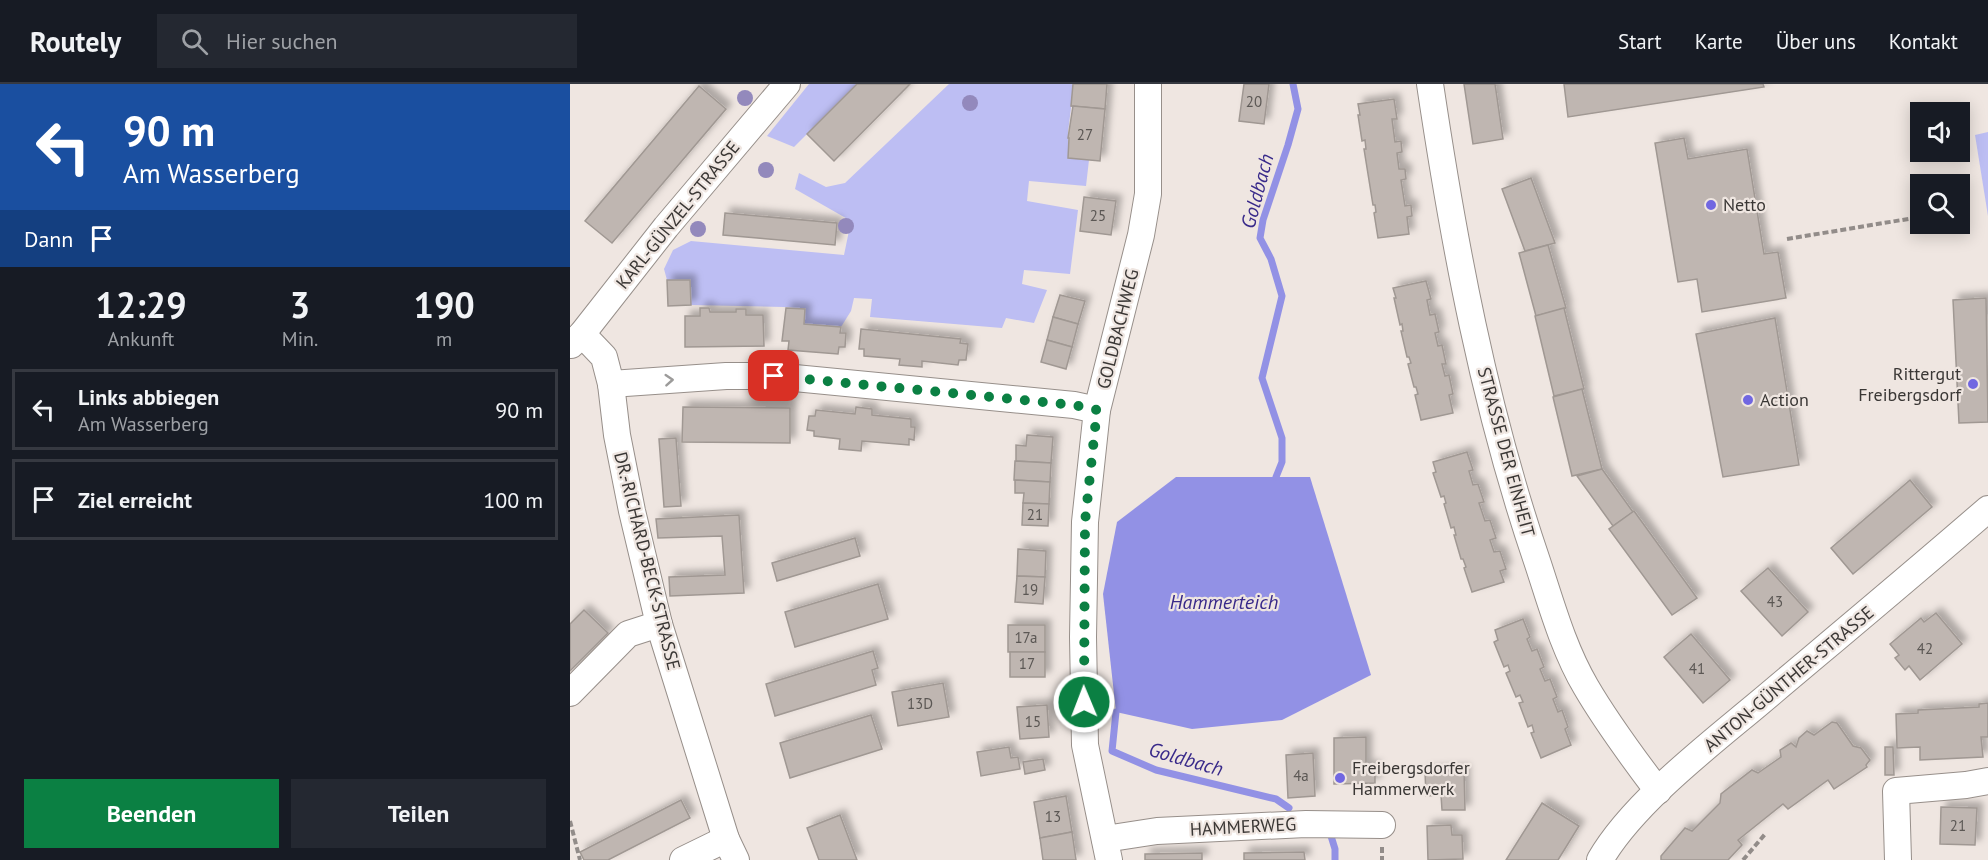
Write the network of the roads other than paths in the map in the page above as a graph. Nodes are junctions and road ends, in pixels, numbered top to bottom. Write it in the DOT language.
graph roads {
  1 [pos="787,84"];
  2 [pos="1148,84"];
  3 [pos="1430,84"];
  4 [pos="576,340"];
  5 [pos="611,384"];
  6 [pos="1097,410"];
  7 [pos="1984,519"];
  8 [pos="659,624"];
  9 [pos="570,693"];
  10 [pos="1988,781"];
  11 [pos="1658,791"];
  12 [pos="1382,825"];
  13 [pos="1107,849"];
  14 [pos="731,850"];
  15 [pos="683,860"];
  16 [pos="1600,860"];
  17 [pos="1898,860"];
  1 -- 4 [label="street, KARL-GÜNZEL-STRASSE"];
  2 -- 6 [label="street, GOLDBACHWEG"];
  3 -- 11 [label="street, STRASSE DER EINHEIT"];
  4 -- 5 [label="street, DR.-RICHARD-BECK-STRASSE"];
  5 -- 6 [label="street, one-way"];
  5 -- 8 [label="street, DR.-RICHARD-BECK-STRASSE"];
  6 -- 13 [label="street, GOLDBACHWEG"];
  7 -- 11 [label="street, ANTON-GÜNTHER-STRASSE"];
  8 -- 9 [label="street"];
  8 -- 14 [label="street, DR.-RICHARD-BECK-STRASSE"];
  10 -- 17 [label="street"];
  11 -- 16 [label="street, ANTON-GÜNTHER-STRASSE"];
  12 -- 13 [label="street, HAMMERWEG"];
  14 -- 15 [label="street"];
}
